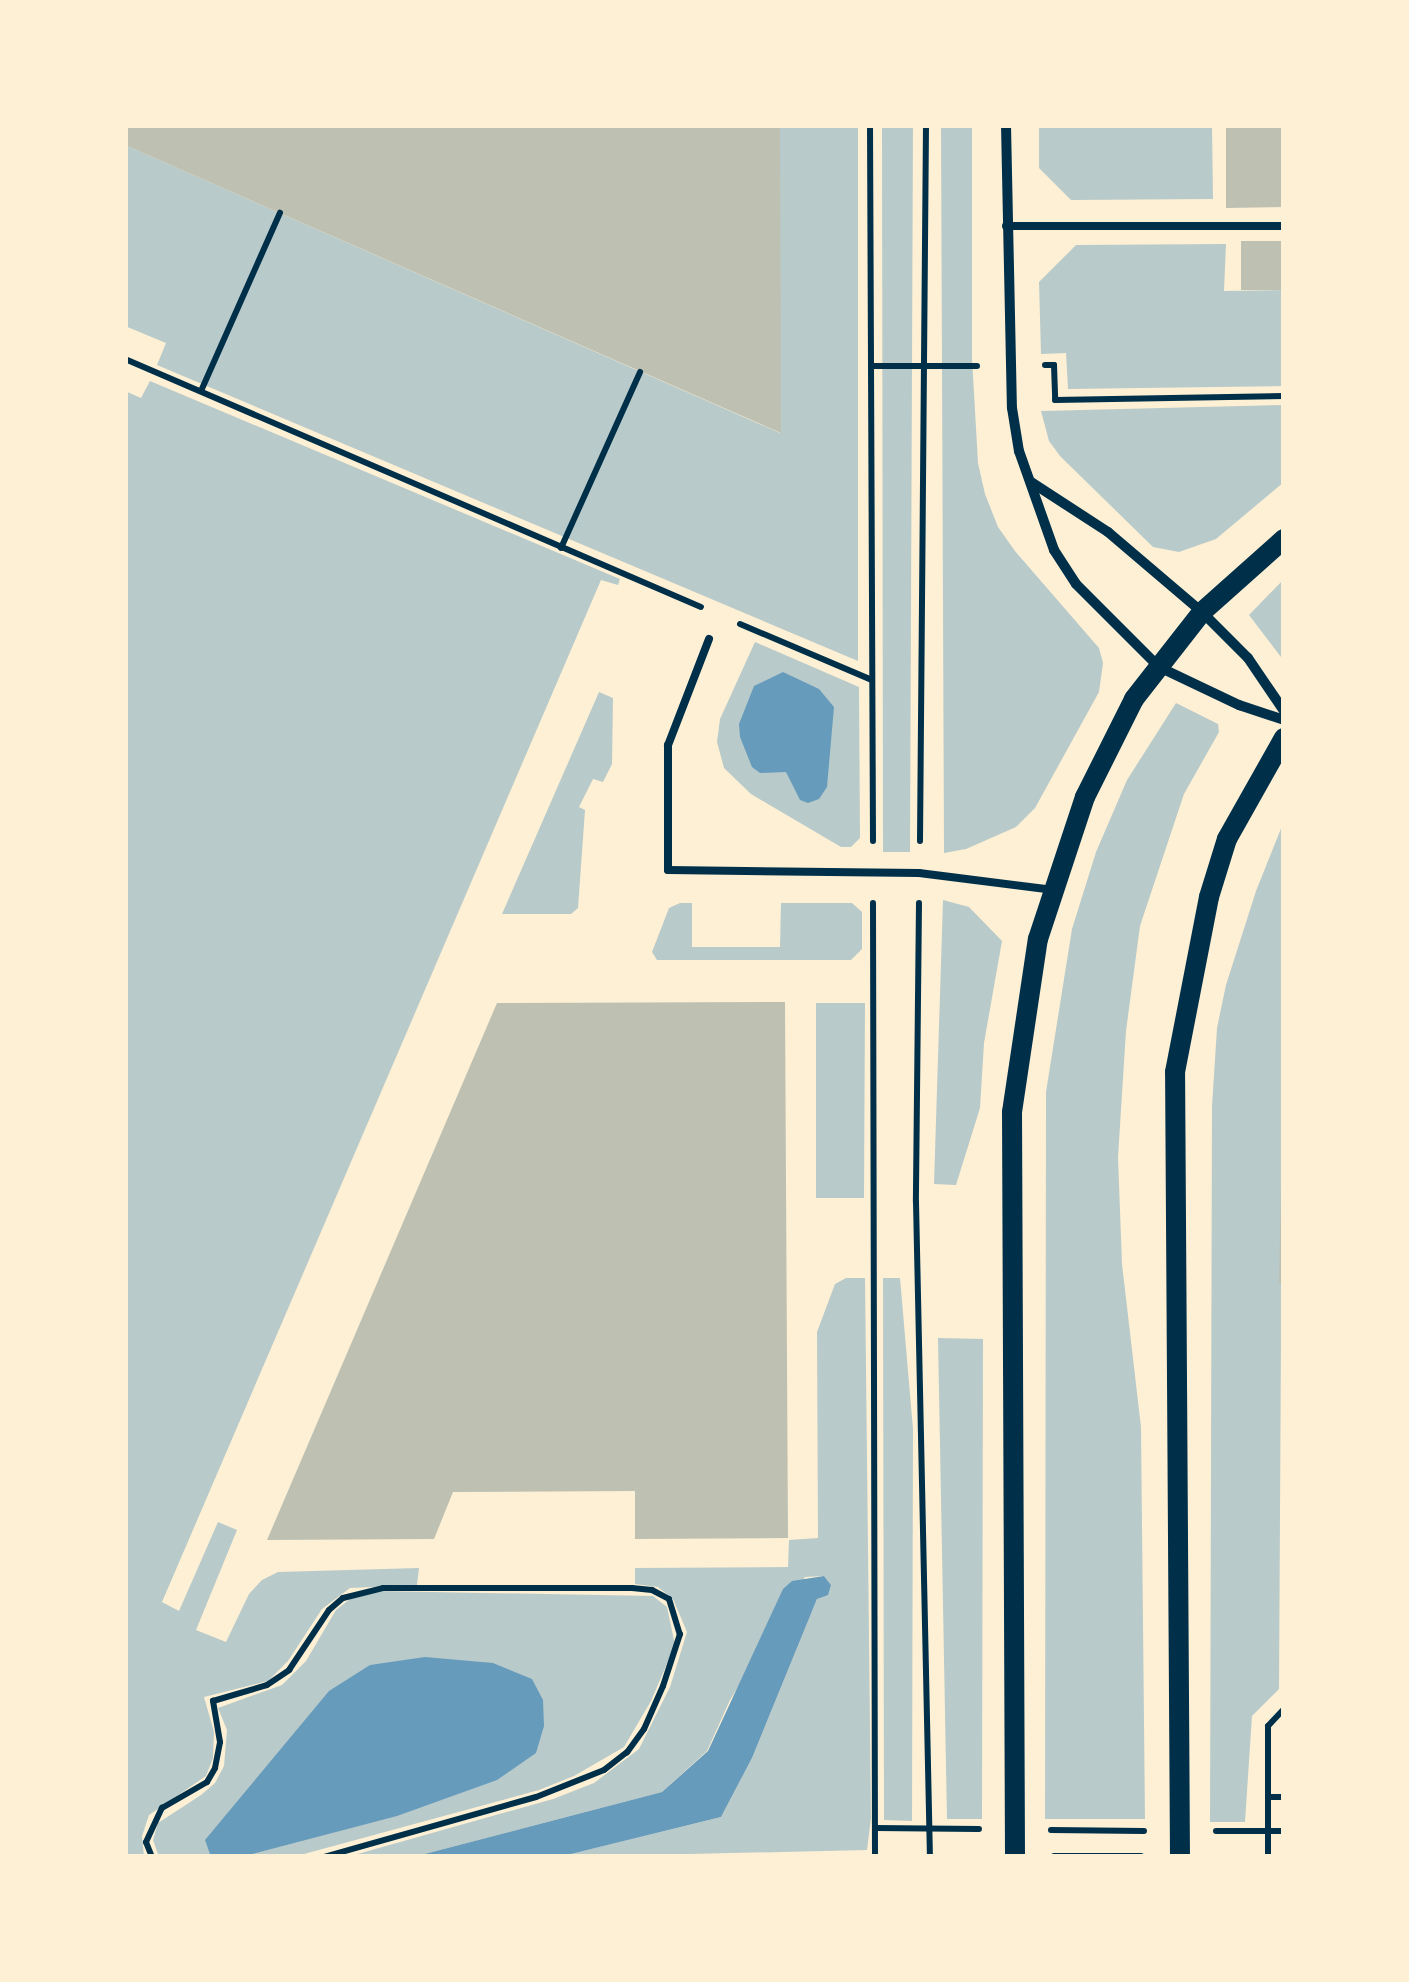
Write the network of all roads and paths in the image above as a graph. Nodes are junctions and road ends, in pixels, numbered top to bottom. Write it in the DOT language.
graph roads {
  1 [pos="870,125"];
  2 [pos="926,125"];
  3 [pos="1006,125"];
  4 [pos="280,214"];
  5 [pos="1006,226"];
  6 [pos="1284,226"];
  7 [pos="125,359"];
  8 [pos="871,366"];
  9 [pos="925,366"];
  10 [pos="1011,366"];
  11 [pos="640,372"];
  12 [pos="201,391"];
  13 [pos="1284,396"];
  14 [pos="1030,482"];
  15 [pos="1284,539"];
  16 [pos="562,548"];
  17 [pos="1202,612"];
  18 [pos="714,613"];
  19 [pos="730,620"];
  20 [pos="709,639"];
  21 [pos="1160,667"];
  22 [pos="872,680"];
  23 [pos="1284,710"];
  24 [pos="1284,720"];
  25 [pos="1284,738"];
  26 [pos="873,872"];
  27 [pos="919,874"];
  28 [pos="1055,890"];
  29 [pos="1284,1708"];
  30 [pos="1268,1797"];
  31 [pos="1284,1797"];
  32 [pos="875,1828"];
  33 [pos="930,1829"];
  34 [pos="1015,1830"];
  35 [pos="1180,1831"];
  36 [pos="1268,1831"];
  37 [pos="1284,1831"];
  38 [pos="1015,1856"];
  39 [pos="152,1857"];
  40 [pos="324,1857"];
  41 [pos="875,1857"];
  42 [pos="930,1857"];
  43 [pos="1180,1857"];
  44 [pos="1246,1857"];
  45 [pos="1268,1857"];
  1 -- 8 [label="path"];
  2 -- 9 [label="path"];
  3 -- 5 [label="street"];
  4 -- 12 [label="path"];
  5 -- 6 [label="lane"];
  5 -- 10 [label="street"];
  7 -- 12 [label="path"];
  8 -- 9 [label="path"];
  8 -- 22 [label="path"];
  9 -- 10 [label="path"];
  9 -- 27 [label="path"];
  10 -- 13 [label="path"];
  10 -- 14 [label="street"];
  11 -- 16 [label="path"];
  12 -- 16 [label="path"];
  14 -- 17 [label="street"];
  14 -- 21 [label="street"];
  15 -- 17 [label="main road"];
  16 -- 18 [label="path"];
  17 -- 21 [label="main road"];
  17 -- 23 [label="street"];
  19 -- 22 [label="path"];
  20 -- 26 [label="lane"];
  21 -- 24 [label="street"];
  21 -- 28 [label="main road"];
  22 -- 26 [label="path"];
  25 -- 35 [label="main road"];
  26 -- 27 [label="lane"];
  26 -- 32 [label="path"];
  27 -- 28 [label="lane"];
  27 -- 33 [label="path"];
  28 -- 34 [label="main road"];
  29 -- 30 [label="path"];
  30 -- 31 [label="path"];
  30 -- 36 [label="path"];
  32 -- 33 [label="path"];
  32 -- 41 [label="path"];
  33 -- 34 [label="path"];
  33 -- 42 [label="path"];
  34 -- 35 [label="path"];
  34 -- 38 [label="main road"];
  35 -- 36 [label="path"];
  35 -- 43 [label="main road"];
  36 -- 37 [label="path"];
  36 -- 45 [label="path"];
  38 -- 43 [label="path"];
  39 -- 40 [label="path"];
  43 -- 44 [label="path"];
}
